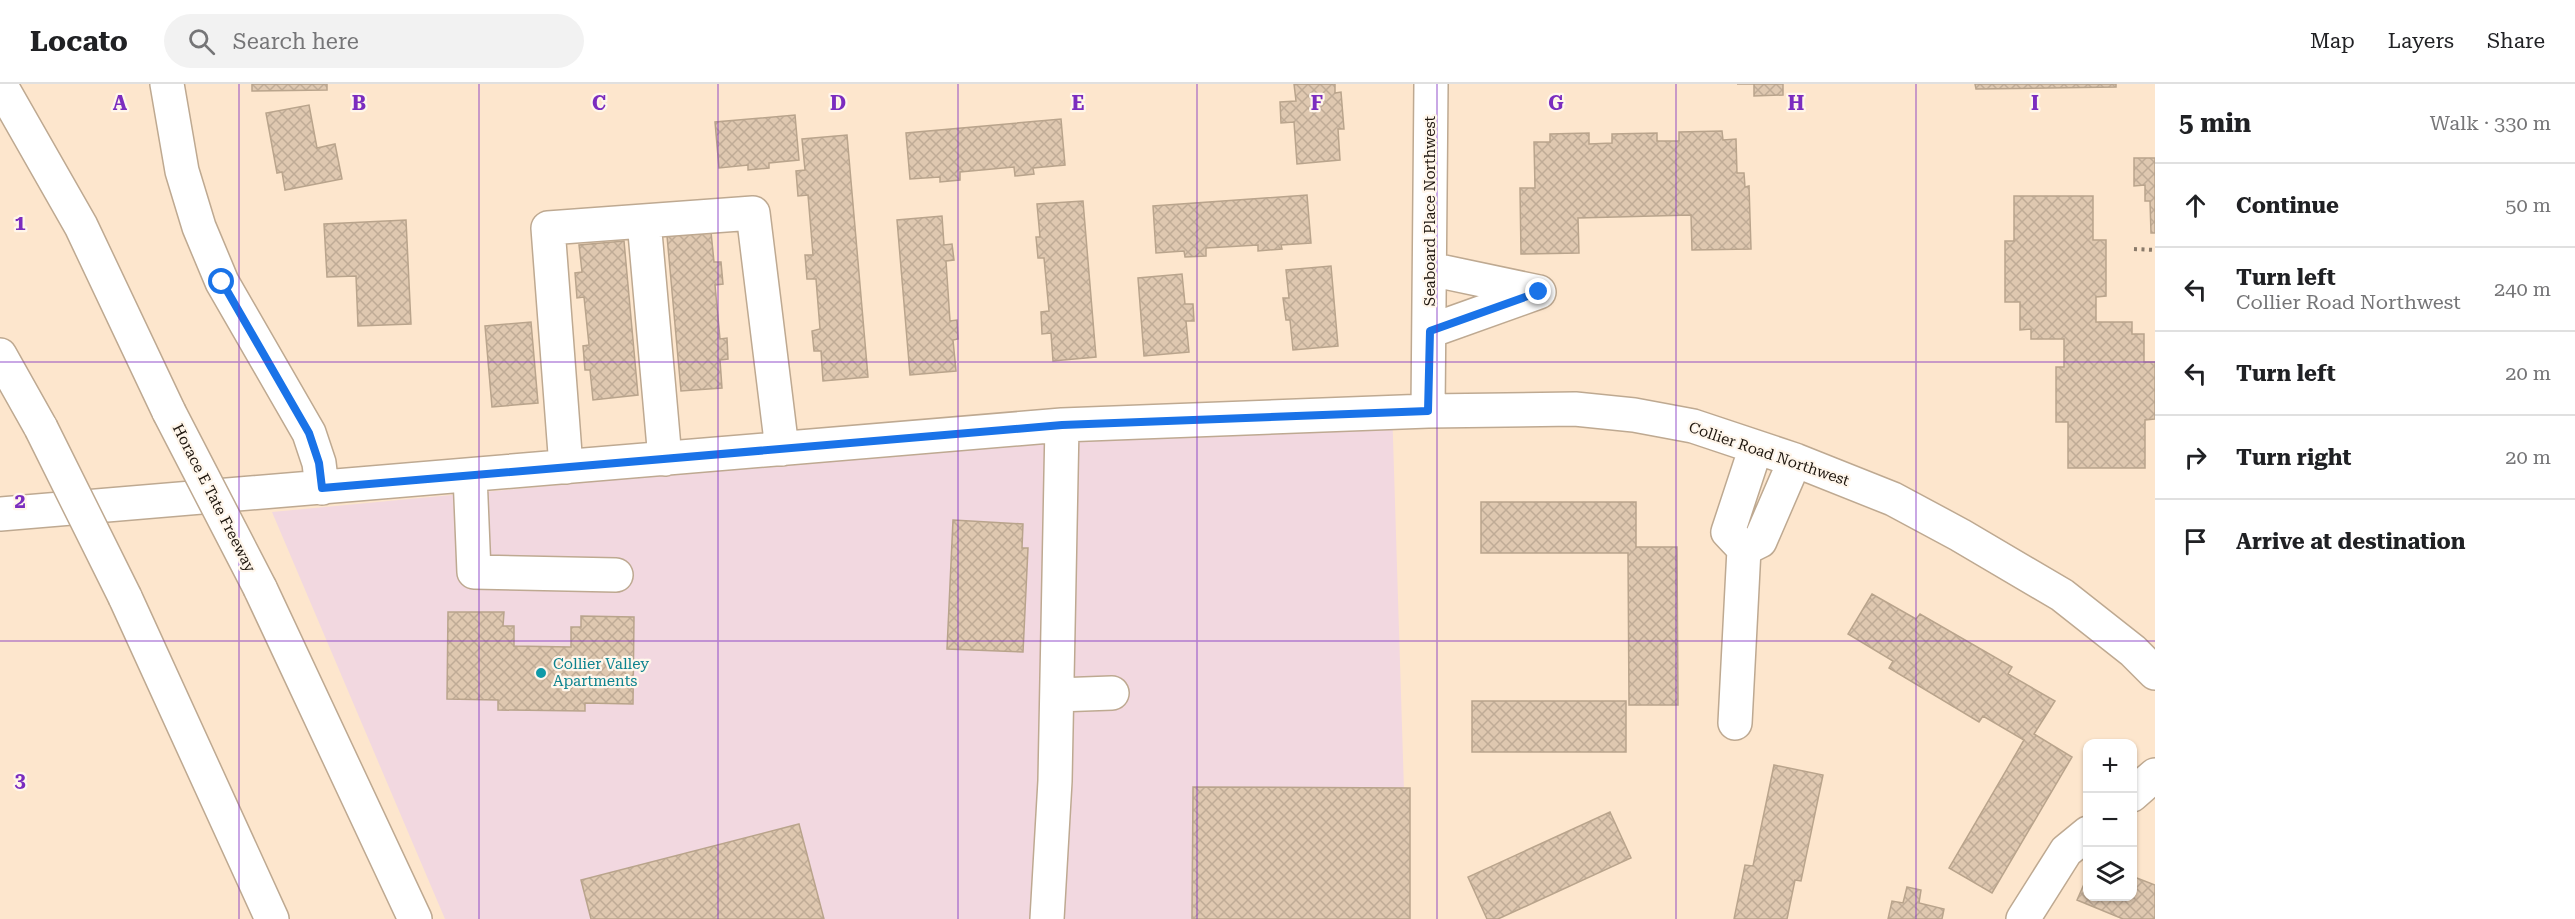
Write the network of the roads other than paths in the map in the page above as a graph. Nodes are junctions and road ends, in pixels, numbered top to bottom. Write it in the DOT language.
graph roads {
  1 [pos="0,84"];
  2 [pos="168,84"];
  3 [pos="1431,84"];
  4 [pos="644,221"];
  5 [pos="1430,269"];
  6 [pos="1430,331"];
  7 [pos="0,355"];
  8 [pos="1428,411"];
  9 [pos="1062,425"];
  10 [pos="1756,447"];
  11 [pos="782,449"];
  12 [pos="664,459"];
  13 [pos="1795,460"];
  14 [pos="566,467"];
  15 [pos="470,475"];
  16 [pos="322,488"];
  17 [pos="0,514"];
  18 [pos="1744,549"];
  19 [pos="616,575"];
  20 [pos="2155,673"];
  21 [pos="1112,693"];
  22 [pos="1057,695"];
  23 [pos="1735,723"];
  24 [pos="2083,837"];
  25 [pos="272,919"];
  26 [pos="415,919"];
  27 [pos="1047,919"];
  28 [pos="2023,919"];
  1 -- 26 [label="main road, Horace E Tate Freeway, bridge"];
  2 -- 16 [label="main road"];
  3 -- 5 [label="main road, Seaboard Place Northwest"];
  4 -- 11 [label="main road"];
  4 -- 12 [label="main road"];
  4 -- 14 [label="main road"];
  5 -- 6 [label="main road, Seaboard Place Northwest"];
  5 -- 6 [label="main road"];
  6 -- 8 [label="main road, Seaboard Place Northwest"];
  7 -- 25 [label="main road, bridge"];
  8 -- 9 [label="main road, Collier Road Northwest"];
  8 -- 10 [label="main road, Collier Road Northwest"];
  9 -- 11 [label="main road, Collier Road Northwest"];
  9 -- 22 [label="main road"];
  10 -- 13 [label="main road, Collier Road Northwest"];
  10 -- 18 [label="main road"];
  11 -- 12 [label="main road, Collier Road Northwest"];
  12 -- 14 [label="main road, Collier Road Northwest"];
  13 -- 18 [label="main road"];
  13 -- 20 [label="main road, Collier Road Northwest"];
  14 -- 15 [label="main road, Collier Road Northwest"];
  15 -- 16 [label="main road, Collier Road Northwest"];
  15 -- 19 [label="main road"];
  16 -- 17 [label="main road, Collier Road Northwest"];
  18 -- 23 [label="main road"];
  21 -- 22 [label="main road"];
  22 -- 27 [label="main road"];
  24 -- 28 [label="main road"];
}
